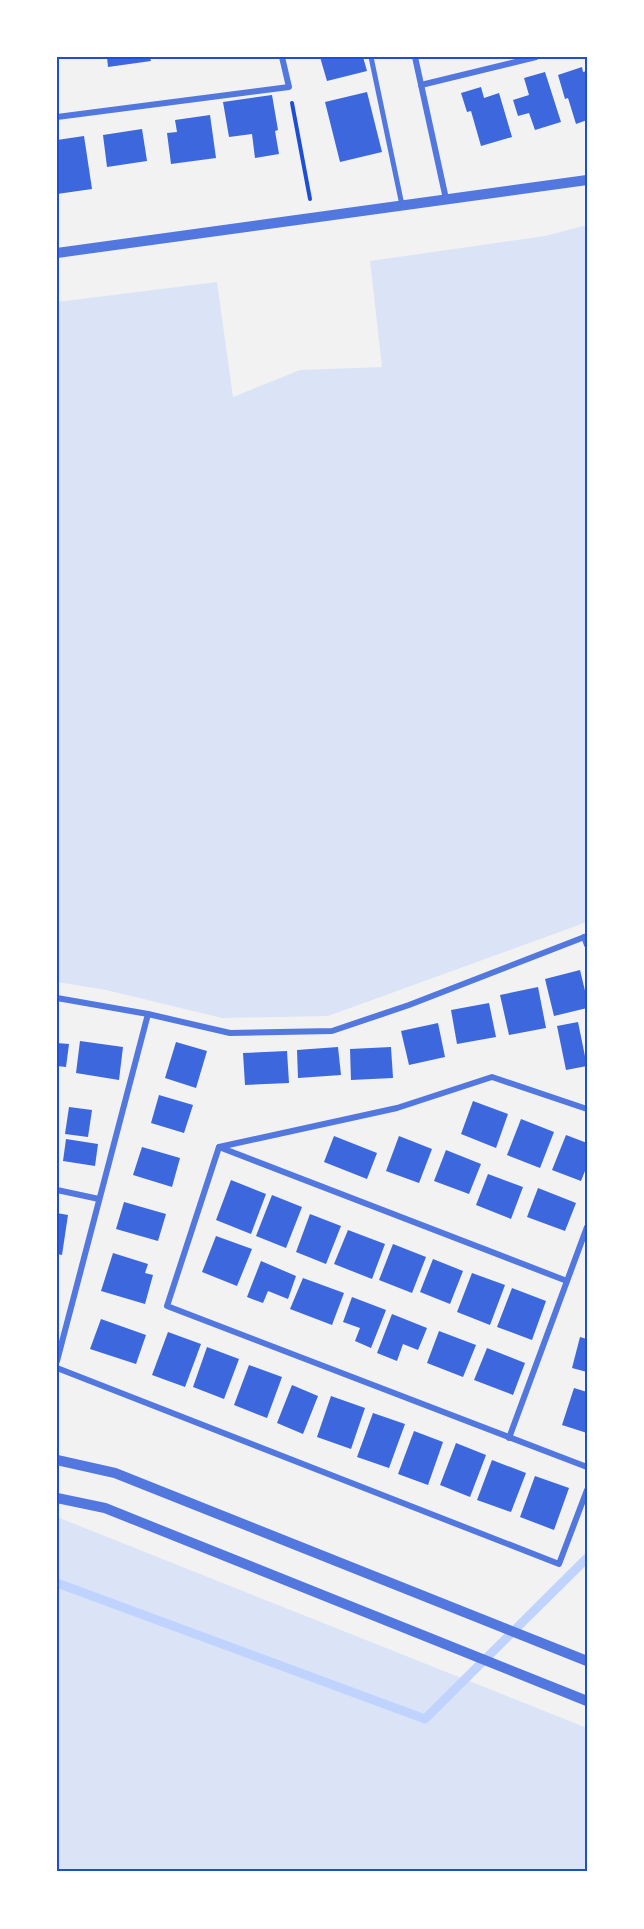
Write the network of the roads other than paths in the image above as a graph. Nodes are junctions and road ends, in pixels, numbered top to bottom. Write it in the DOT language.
graph roads {
  1 [pos="282,57"];
  2 [pos="371,57"];
  3 [pos="415,57"];
  4 [pos="536,57"];
  5 [pos="421,85"];
  6 [pos="57,117"];
  7 [pos="587,180"];
  8 [pos="446,199"];
  9 [pos="402,205"];
  10 [pos="57,253"];
  11 [pos="586,936"];
  12 [pos="587,945"];
  13 [pos="57,998"];
  14 [pos="148,1014"];
  15 [pos="587,1109"];
  16 [pos="219,1147"];
  17 [pos="57,1190"];
  18 [pos="99,1199"];
  19 [pos="587,1227"];
  20 [pos="567,1281"];
  21 [pos="57,1361"];
  22 [pos="57,1368"];
  23 [pos="509,1438"];
  24 [pos="57,1460"];
  25 [pos="587,1467"];
  26 [pos="587,1490"];
  27 [pos="57,1498"];
  28 [pos="587,1661"];
  29 [pos="587,1701"];
  1 -- 6 [label="street"];
  2 -- 9 [label="street"];
  3 -- 5 [label="street"];
  4 -- 5 [label="street"];
  5 -- 8 [label="street"];
  7 -- 8 [label="street"];
  8 -- 9 [label="street"];
  9 -- 10 [label="street"];
  11 -- 12 [label="street"];
  11 -- 14 [label="street"];
  13 -- 14 [label="street"];
  14 -- 18 [label="street"];
  15 -- 16 [label="street"];
  16 -- 20 [label="street"];
  16 -- 23 [label="street"];
  17 -- 18 [label="street"];
  18 -- 21 [label="street"];
  19 -- 20 [label="street"];
  20 -- 23 [label="street"];
  22 -- 26 [label="street"];
  23 -- 25 [label="street"];
  24 -- 28 [label="street"];
  27 -- 29 [label="street"];
}
